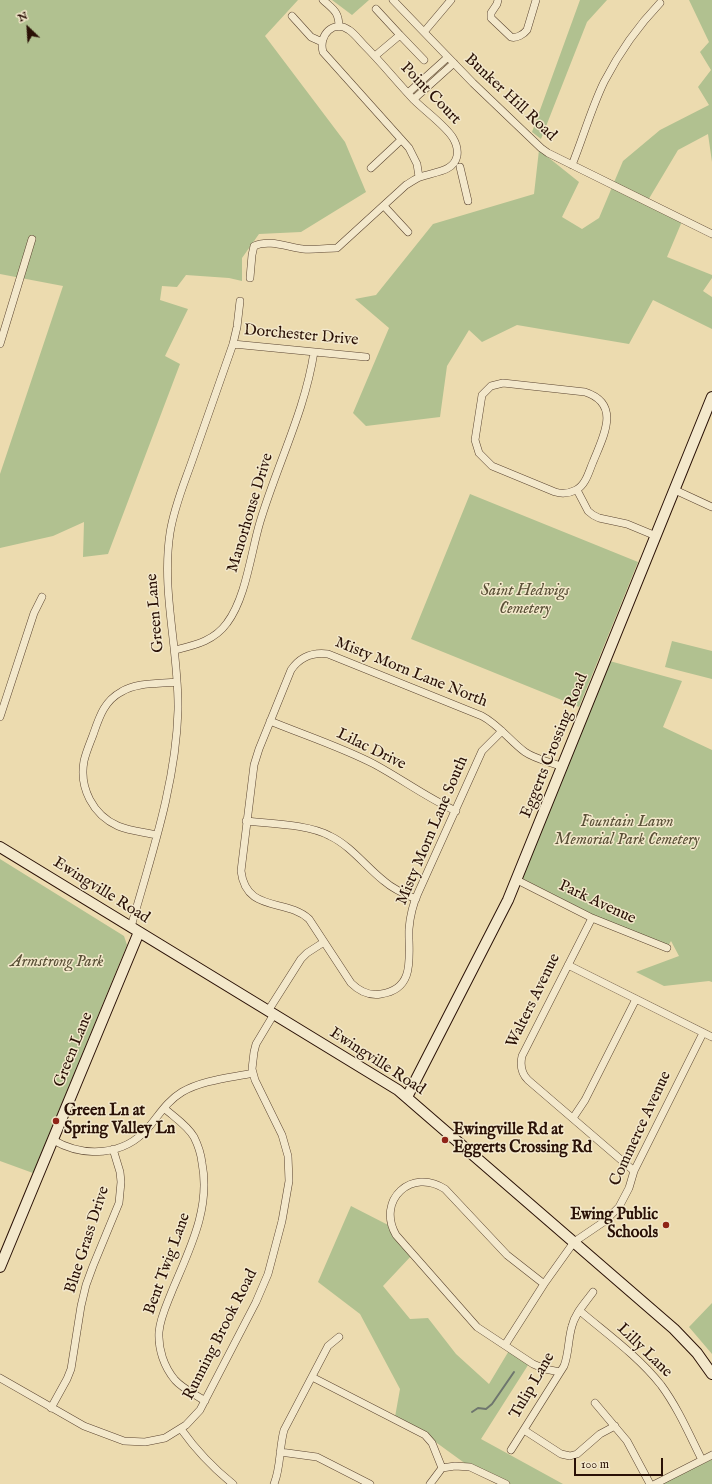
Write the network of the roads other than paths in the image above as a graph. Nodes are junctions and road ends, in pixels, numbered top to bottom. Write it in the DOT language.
graph roads {
  1 [pos="323,0"];
  2 [pos="393,0"];
  3 [pos="451,0"];
  4 [pos="498,0"];
  5 [pos="536,0"];
  6 [pos="660,3"];
  7 [pos="376,9"];
  8 [pos="292,16"];
  9 [pos="339,27"];
  10 [pos="424,32"];
  11 [pos="400,35"];
  12 [pos="322,42"];
  13 [pos="375,56"];
  14 [pos="448,57"];
  15 [pos="424,60"];
  16 [pos="454,63"];
  17 [pos="408,93"];
  18 [pos="414,100"];
  19 [pos="401,140"];
  20 [pos="572,165"];
  21 [pos="460,167"];
  22 [pos="371,168"];
  23 [pos="419,177"];
  24 [pos="468,201"];
  25 [pos="384,206"];
  26 [pos="408,232"];
  27 [pos="712,234"];
  28 [pos="32,239"];
  29 [pos="250,278"];
  30 [pos="240,300"];
  31 [pos="0,344"];
  32 [pos="233,344"];
  33 [pos="314,352"];
  34 [pos="366,357"];
  35 [pos="712,397"];
  36 [pos="576,490"];
  37 [pos="675,490"];
  38 [pos="712,507"];
  39 [pos="656,536"];
  40 [pos="42,597"];
  41 [pos="175,650"];
  42 [pos="178,682"];
  43 [pos="0,718"];
  44 [pos="270,721"];
  45 [pos="502,731"];
  46 [pos="562,766"];
  47 [pos="456,811"];
  48 [pos="246,821"];
  49 [pos="157,835"];
  50 [pos="0,847"];
  51 [pos="517,880"];
  52 [pos="416,899"];
  53 [pos="592,918"];
  54 [pos="135,930"];
  55 [pos="324,942"];
  56 [pos="667,948"];
  57 [pos="568,965"];
  58 [pos="636,999"];
  59 [pos="271,1013"];
  60 [pos="703,1033"];
  61 [pos="712,1037"];
  62 [pos="253,1073"];
  63 [pos="407,1097"];
  64 [pos="164,1108"];
  65 [pos="573,1118"];
  66 [pos="53,1140"];
  67 [pos="113,1149"];
  68 [pos="634,1171"];
  69 [pos="574,1242"];
  70 [pos="0,1267"];
  71 [pos="544,1284"];
  72 [pos="593,1292"];
  73 [pos="580,1311"];
  74 [pos="339,1338"];
  75 [pos="505,1345"];
  76 [pos="560,1372"];
  77 [pos="712,1374"];
  78 [pos="312,1377"];
  79 [pos="0,1378"];
  80 [pos="205,1401"];
  81 [pos="595,1402"];
  82 [pos="51,1408"];
  83 [pos="615,1426"];
  84 [pos="181,1429"];
  85 [pos="524,1430"];
  86 [pos="511,1450"];
  87 [pos="280,1452"];
  88 [pos="712,1455"];
  89 [pos="702,1460"];
  90 [pos="442,1468"];
  91 [pos="233,1484"];
  92 [pos="274,1484"];
  93 [pos="370,1484"];
  94 [pos="430,1484"];
  95 [pos="506,1484"];
  96 [pos="650,1484"];
  97 [pos="655,1484"];
  1 -- 9 [label="street"];
  2 -- 10 [label="street, Bunker Hill Road"];
  3 -- 10 [label="street"];
  4 -- 5 [label="street"];
  6 -- 20 [label="street"];
  7 -- 11 [label="street, Point Court"];
  8 -- 12 [label="street"];
  9 -- 12 [label="street"];
  9 -- 13 [label="street, Point Court"];
  10 -- 14 [label="street, Bunker Hill Road"];
  11 -- 13 [label="street"];
  11 -- 15 [label="street, Point Court"];
  12 -- 19 [label="street"];
  13 -- 17 [label="street, Point Court"];
  14 -- 16 [label="street, Bunker Hill Road"];
  14 -- 17 [label="street"];
  16 -- 18 [label="street"];
  16 -- 20 [label="street, Bunker Hill Road"];
  17 -- 18 [label="street, Point Court"];
  18 -- 23 [label="street, Point Court"];
  19 -- 22 [label="street"];
  19 -- 23 [label="street"];
  20 -- 27 [label="street, Bunker Hill Road"];
  21 -- 24 [label="street"];
  23 -- 25 [label="street, Point Court"];
  25 -- 26 [label="street"];
  25 -- 29 [label="street, Point Court"];
  28 -- 31 [label="street"];
  30 -- 32 [label="street, Green Lane"];
  32 -- 33 [label="street, Dorchester Drive"];
  32 -- 41 [label="street, Green Lane"];
  33 -- 34 [label="street, Dorchester Drive"];
  33 -- 41 [label="street, Manorhouse Drive"];
  35 -- 37 [label="street, Eggerts Crossing Road"];
  36 -- 36 [label="street"];
  36 -- 39 [label="street"];
  37 -- 38 [label="street"];
  37 -- 39 [label="street, Eggerts Crossing Road"];
  39 -- 46 [label="street, Eggerts Crossing Road"];
  40 -- 43 [label="street"];
  41 -- 42 [label="street, Green Lane"];
  42 -- 49 [label="street, Green Lane"];
  42 -- 49 [label="street"];
  44 -- 45 [label="street, Misty Morn Lane North"];
  44 -- 47 [label="street, Lilac Drive"];
  44 -- 48 [label="street"];
  45 -- 46 [label="street, Misty Morn Lane North"];
  45 -- 47 [label="street, Misty Morn Lane South"];
  46 -- 51 [label="street, Eggerts Crossing Road"];
  47 -- 52 [label="street, Misty Morn Lane South"];
  48 -- 52 [label="street"];
  48 -- 55 [label="street"];
  49 -- 54 [label="street, Green Lane"];
  50 -- 54 [label="street, Ewingville Road"];
  51 -- 53 [label="street, Park Avenue"];
  51 -- 63 [label="street, Eggerts Crossing Road"];
  52 -- 55 [label="street, Misty Morn Lane South"];
  53 -- 56 [label="street, Park Avenue"];
  53 -- 57 [label="street, Walters Avenue"];
  54 -- 59 [label="street, Ewingville Road"];
  54 -- 66 [label="street, Green Lane"];
  55 -- 59 [label="street, Running Brook Road"];
  57 -- 58 [label="street"];
  57 -- 65 [label="street, Walters Avenue"];
  58 -- 60 [label="street"];
  58 -- 65 [label="street"];
  59 -- 62 [label="street, Running Brook Road"];
  59 -- 63 [label="street, Ewingville Road"];
  60 -- 61 [label="street"];
  60 -- 68 [label="street, Commerce Avenue"];
  62 -- 64 [label="street"];
  62 -- 80 [label="street, Running Brook Road"];
  63 -- 69 [label="street, Ewingville Road"];
  64 -- 67 [label="street"];
  64 -- 80 [label="street, Bent Twig Lane"];
  65 -- 68 [label="street, Walters Avenue"];
  66 -- 67 [label="street"];
  66 -- 70 [label="street, Green Lane"];
  67 -- 82 [label="street, Blue Grass Drive"];
  68 -- 69 [label="street, Commerce Avenue"];
  69 -- 71 [label="street, Commerce Avenue"];
  69 -- 77 [label="street, Ewingville Road"];
  71 -- 75 [label="street, Commerce Avenue"];
  71 -- 75 [label="street"];
  72 -- 73 [label="street, Tulip Lane"];
  73 -- 76 [label="street, Tulip Lane"];
  73 -- 89 [label="street, Lilly Lane"];
  74 -- 78 [label="street"];
  75 -- 76 [label="street"];
  76 -- 85 [label="street, Tulip Lane"];
  78 -- 87 [label="street"];
  78 -- 90 [label="street"];
  79 -- 82 [label="street, Running Brook Road"];
  80 -- 84 [label="street, Running Brook Road"];
  81 -- 83 [label="street"];
  82 -- 84 [label="street, Running Brook Road"];
  83 -- 85 [label="street"];
  83 -- 96 [label="street"];
  84 -- 91 [label="street"];
  85 -- 86 [label="street, Tulip Lane"];
  87 -- 92 [label="street"];
  87 -- 93 [label="street"];
  88 -- 89 [label="street"];
  89 -- 97 [label="street"];
  90 -- 94 [label="street"];
  90 -- 95 [label="street"];
}
